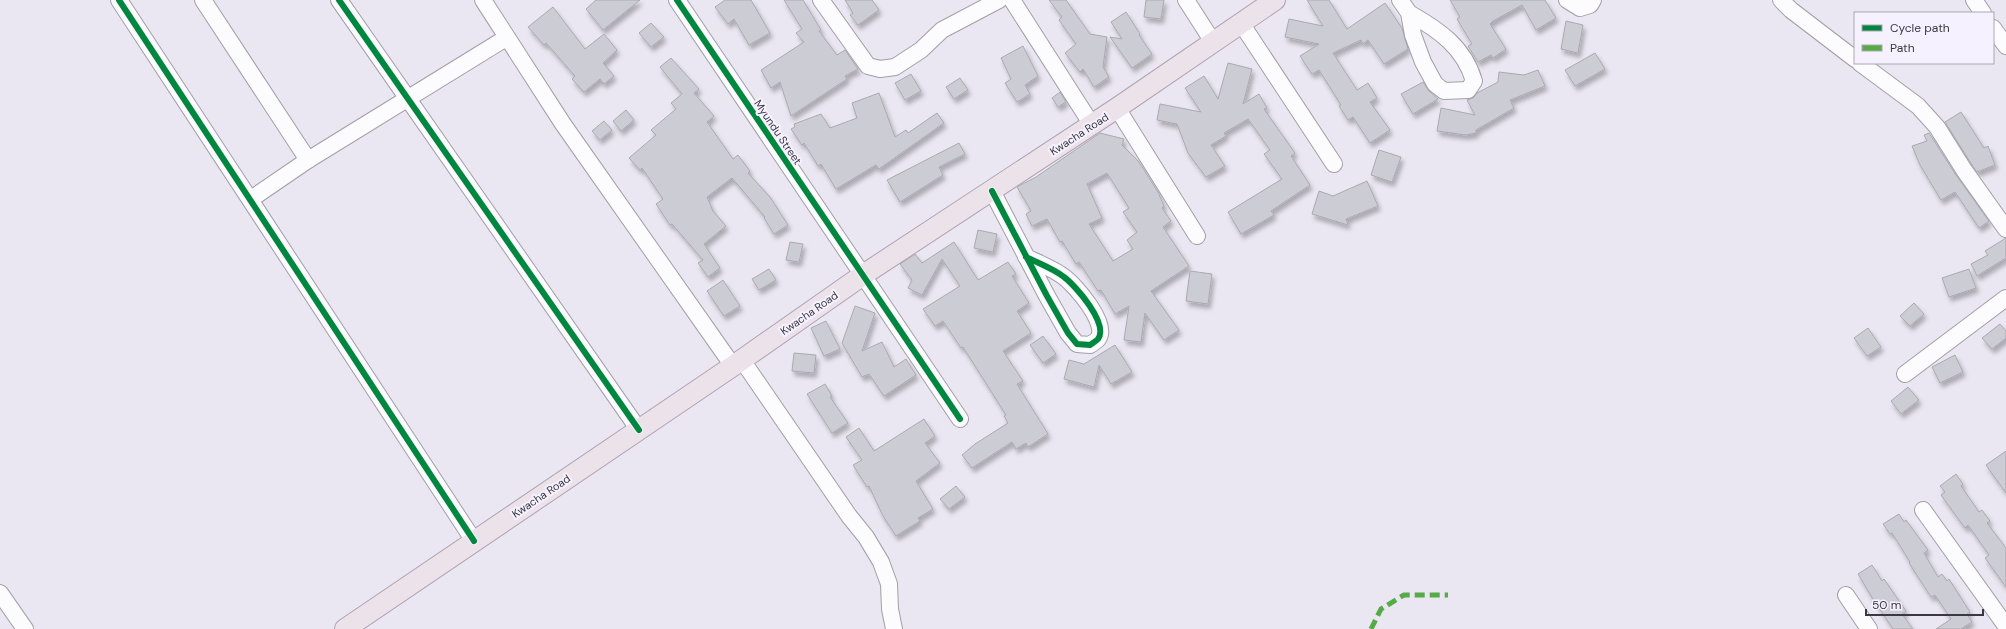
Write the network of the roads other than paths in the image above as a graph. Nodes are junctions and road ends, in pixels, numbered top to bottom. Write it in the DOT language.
graph roads {
  1 [pos="119,0"];
  2 [pos="203,0"];
  3 [pos="339,0"];
  4 [pos="483,0"];
  5 [pos="677,0"];
  6 [pos="821,0"];
  7 [pos="999,0"];
  8 [pos="1012,0"];
  9 [pos="1186,0"];
  10 [pos="1275,0"];
  11 [pos="1567,0"];
  12 [pos="1593,0"];
  13 [pos="1781,0"];
  14 [pos="1974,0"];
  15 [pos="1405,6"];
  16 [pos="1982,12"];
  17 [pos="1241,23"];
  18 [pos="1994,29"];
  19 [pos="506,38"];
  20 [pos="1213,42"];
  21 [pos="2006,46"];
  22 [pos="1854,58"];
  23 [pos="1861,64"];
  24 [pos="409,99"];
  25 [pos="1117,108"];
  26 [pos="1092,125"];
  27 [pos="308,160"];
  28 [pos="1334,164"];
  29 [pos="992,191"];
  30 [pos="251,199"];
  31 [pos="2006,229"];
  32 [pos="1198,236"];
  33 [pos="1026,257"];
  34 [pos="863,275"];
  35 [pos="2006,298"];
  36 [pos="737,363"];
  37 [pos="1905,374"];
  38 [pos="960,419"];
  39 [pos="639,430"];
  40 [pos="1923,510"];
  41 [pos="474,541"];
  42 [pos="0,593"];
  43 [pos="1846,595"];
  44 [pos="2005,627"];
  45 [pos="25,629"];
  46 [pos="345,629"];
  47 [pos="894,629"];
  48 [pos="1869,629"];
  1 -- 30 [label="street"];
  2 -- 27 [label="street"];
  3 -- 24 [label="street"];
  4 -- 19 [label="street"];
  5 -- 34 [label="street, Myundu Street"];
  6 -- 7 [label="street"];
  8 -- 26 [label="street"];
  9 -- 20 [label="street"];
  10 -- 17 [label="main road, Kwacha Road"];
  11 -- 12 [label="street"];
  13 -- 22 [label="street"];
  14 -- 16 [label="street"];
  15 -- 15 [label="street"];
  17 -- 20 [label="main road, Kwacha Road"];
  17 -- 28 [label="street"];
  18 -- 21 [label="street"];
  19 -- 24 [label="street"];
  19 -- 36 [label="street"];
  20 -- 25 [label="main road, Kwacha Road"];
  23 -- 31 [label="street"];
  24 -- 27 [label="street"];
  24 -- 39 [label="street"];
  25 -- 26 [label="main road, Kwacha Road"];
  25 -- 32 [label="street"];
  26 -- 29 [label="main road, Kwacha Road"];
  27 -- 30 [label="street"];
  29 -- 33 [label="street"];
  29 -- 34 [label="main road, Kwacha Road"];
  30 -- 41 [label="street"];
  33 -- 33 [label="street"];
  34 -- 36 [label="main road, Kwacha Road"];
  34 -- 38 [label="street, Myundu Street"];
  35 -- 37 [label="street"];
  36 -- 39 [label="main road, Kwacha Road"];
  36 -- 47 [label="street"];
  39 -- 41 [label="main road, Kwacha Road"];
  40 -- 44 [label="street"];
  41 -- 46 [label="main road, Kwacha Road"];
  42 -- 45 [label="street"];
  43 -- 48 [label="street"];
}
